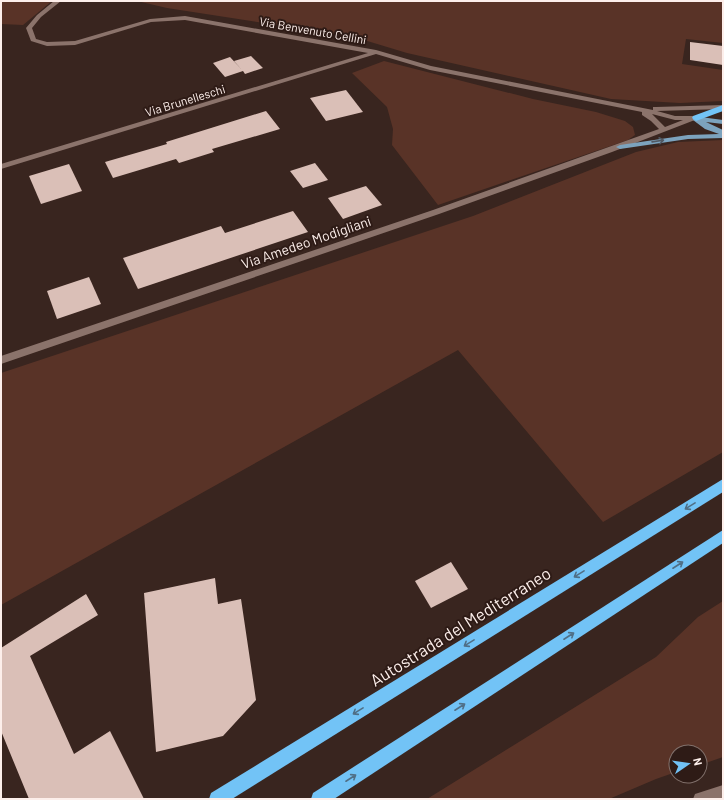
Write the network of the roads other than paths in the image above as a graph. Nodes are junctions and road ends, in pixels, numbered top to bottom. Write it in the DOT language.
graph roads {
  1 [pos="58,1"];
  2 [pos="376,52"];
  3 [pos="723,107"];
  4 [pos="640,109"];
  5 [pos="696,118"];
  6 [pos="723,122"];
  7 [pos="664,130"];
  8 [pos="723,133"];
  9 [pos="723,136"];
  10 [pos="620,147"];
  11 [pos="1,168"];
  12 [pos="1,360"];
  13 [pos="723,485"];
  14 [pos="723,536"];
  15 [pos="723,792"];
  16 [pos="217,799"];
  17 [pos="319,799"];
  18 [pos="700,799"];
  1 -- 2 [label="street, Via Benvenuto Cellini"];
  2 -- 4 [label="street, Via Benvenuto Cellini"];
  2 -- 11 [label="street, Via Brunelleschi"];
  3 -- 4 [label="street, Via Benvenuto Cellini"];
  3 -- 5 [label="highway"];
  4 -- 5 [label="street, Via Benvenuto Cellini"];
  4 -- 7 [label="street, Via Benvenuto Cellini"];
  5 -- 6 [label="main road"];
  5 -- 7 [label="street, Via Amedeo Modigliani"];
  5 -- 8 [label="main road"];
  7 -- 10 [label="street, Via Amedeo Modigliani"];
  10 -- 9 [label="main road, one-way"];
  10 -- 12 [label="street, Via Amedeo Modigliani"];
  13 -- 16 [label="highway, Autostrada del Mediterraneo, one-way"];
  17 -- 14 [label="highway, one-way"];
  15 -- 18 [label="street"];
}
